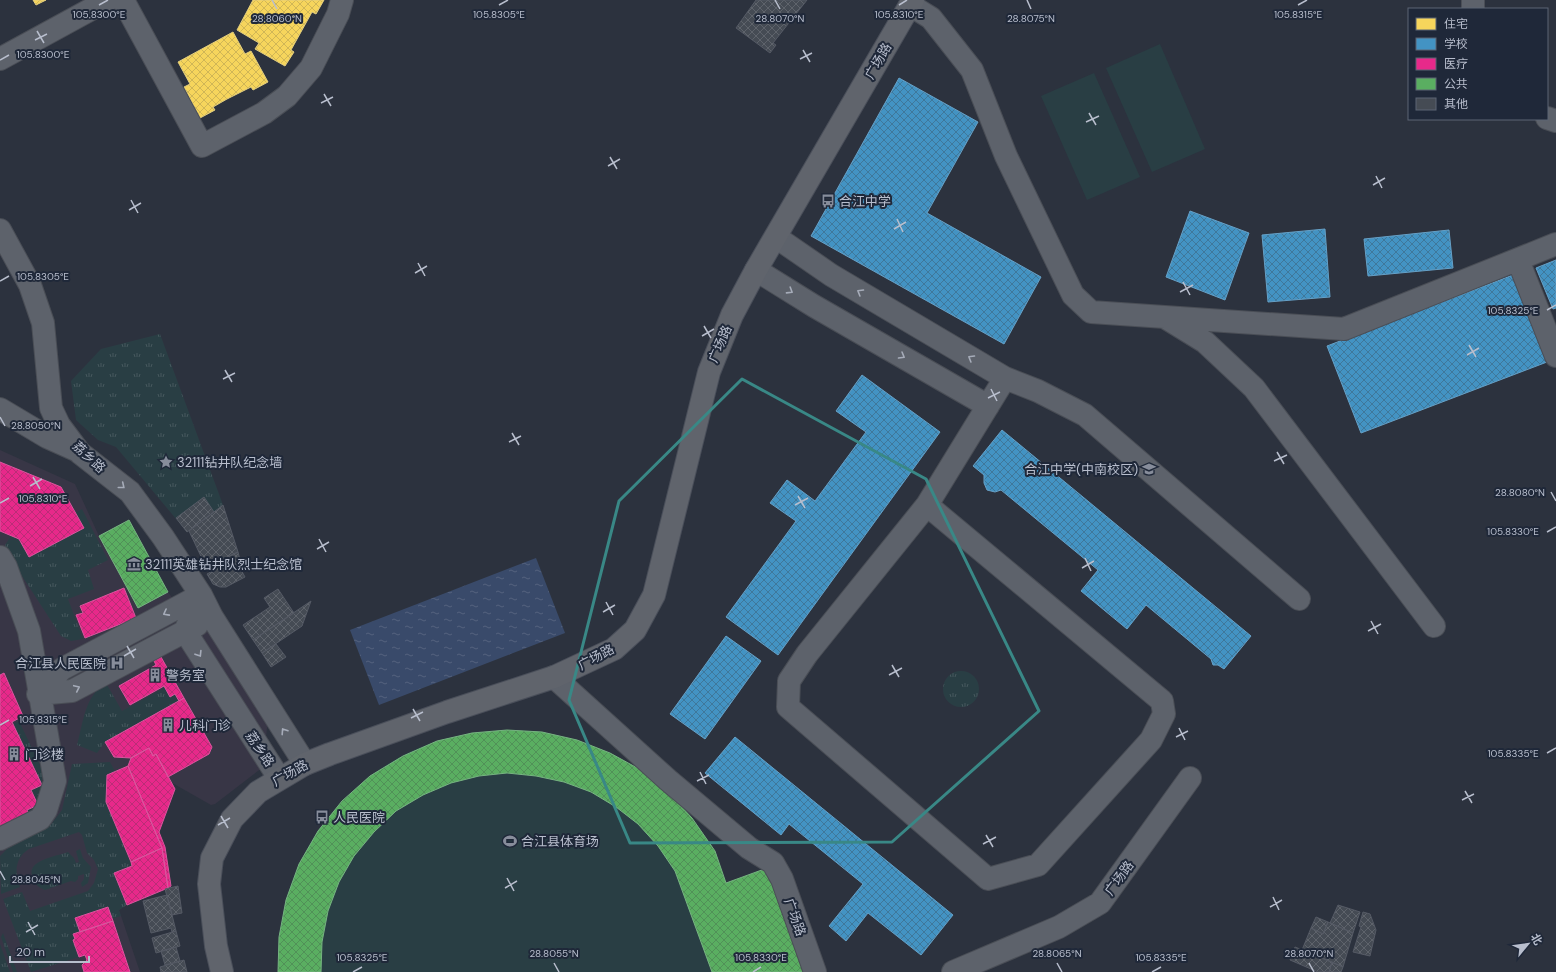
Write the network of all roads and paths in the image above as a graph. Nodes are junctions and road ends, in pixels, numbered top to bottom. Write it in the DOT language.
graph roads {
  1 [pos="108,0"];
  2 [pos="123,0"];
  3 [pos="342,0"];
  4 [pos="912,2"];
  5 [pos="0,58"];
  6 [pos="0,230"];
  7 [pos="776,237"];
  8 [pos="1556,244"];
  9 [pos="1518,260"];
  10 [pos="756,270"];
  11 [pos="1163,317"];
  12 [pos="1556,356"];
  13 [pos="1005,378"];
  14 [pos="988,406"];
  15 [pos="0,409"];
  16 [pos="0,428"];
  17 [pos="47,437"];
  18 [pos="80,453"];
  19 [pos="927,504"];
  20 [pos="0,557"];
  21 [pos="200,595"];
  22 [pos="1299,599"];
  23 [pos="212,617"];
  24 [pos="1434,626"];
  25 [pos="185,631"];
  26 [pos="554,677"];
  27 [pos="38,694"];
  28 [pos="305,764"];
  29 [pos="279,778"];
  30 [pos="1190,778"];
  31 [pos="0,839"];
  32 [pos="222,972"];
  33 [pos="815,972"];
  34 [pos="952,972"];
  1 -- 5 [label="street"];
  2 -- 3 [label="street"];
  4 -- 7 [label="main road, 广场路"];
  4 -- 11 [label="street"];
  6 -- 18 [label="street, 荔乡路"];
  7 -- 10 [label="main road, 广场路"];
  13 -- 7 [label="street, one-way"];
  8 -- 9 [label="street"];
  9 -- 11 [label="street"];
  9 -- 12 [label="street"];
  10 -- 14 [label="street, one-way"];
  10 -- 26 [label="main road, 广场路"];
  11 -- 24 [label="street"];
  13 -- 14 [label="street"];
  13 -- 22 [label="street"];
  14 -- 19 [label="street"];
  15 -- 17 [label="street"];
  16 -- 17 [label="street"];
  17 -- 18 [label="street"];
  18 -- 21 [label="street, 荔乡路, one-way"];
  19 -- 19 [label="street"];
  20 -- 27 [label="street"];
  21 -- 23 [label="street, 荔乡路"];
  21 -- 25 [label="street"];
  21 -- 27 [label="street, one-way"];
  23 -- 25 [label="street"];
  28 -- 23 [label="street, 荔乡路, one-way"];
  27 -- 25 [label="street, one-way"];
  25 -- 29 [label="street, 荔乡路, one-way"];
  26 -- 28 [label="main road, 广场路"];
  26 -- 33 [label="street, 广场路"];
  27 -- 31 [label="street"];
  28 -- 29 [label="main road, 广场路"];
  29 -- 32 [label="main road, 广场路"];
  30 -- 34 [label="street, 广场路"];
}
